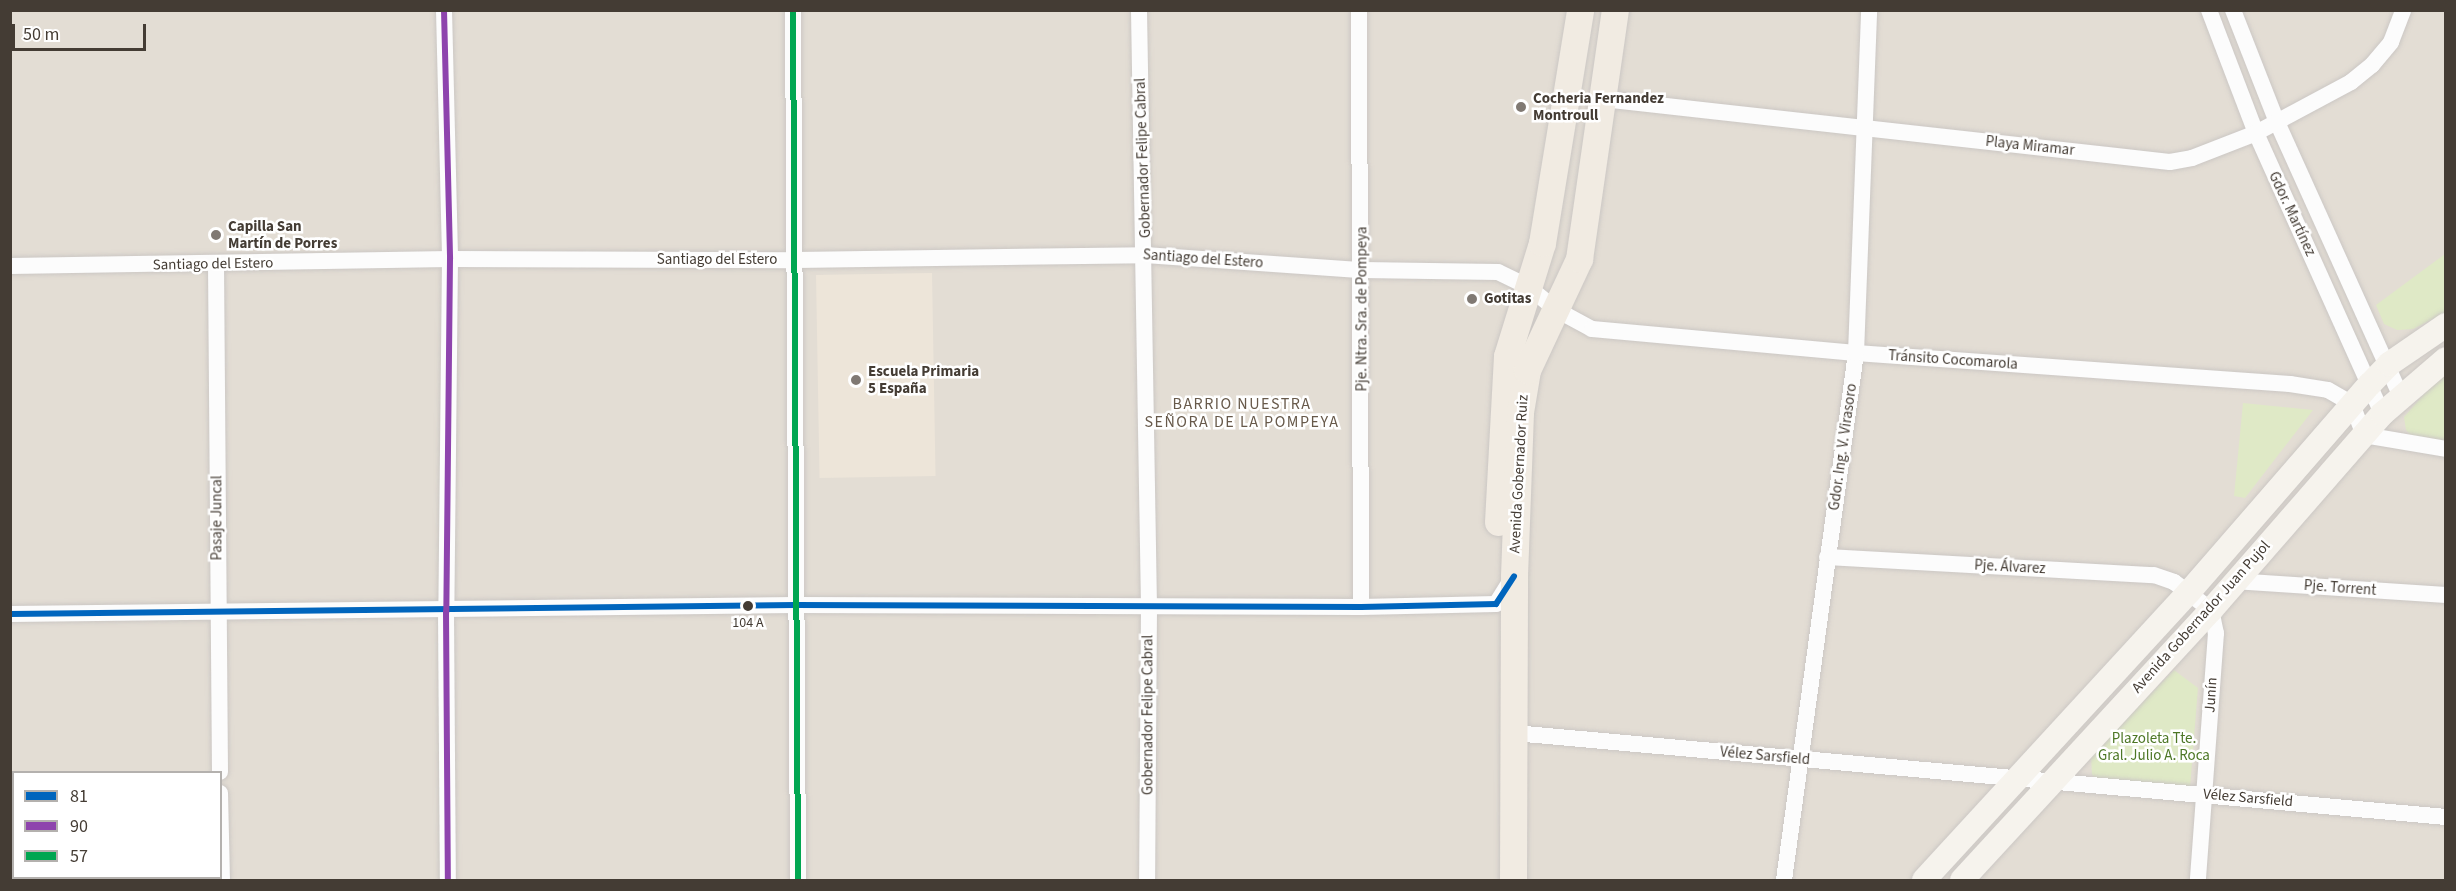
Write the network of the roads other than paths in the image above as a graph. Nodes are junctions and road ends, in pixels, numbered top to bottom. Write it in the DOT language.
graph roads {
  1 [pos="444,10"];
  2 [pos="793,10"];
  3 [pos="1139,10"];
  4 [pos="1359,10"];
  5 [pos="1580,10"];
  6 [pos="1615,10"];
  7 [pos="1869,10"];
  8 [pos="2209,10"];
  9 [pos="2233,10"];
  10 [pos="2403,10"];
  11 [pos="1603,99"];
  12 [pos="2277,122"];
  13 [pos="1865,128"];
  14 [pos="2256,133"];
  15 [pos="1145,255"];
  16 [pos="450,259"];
  17 [pos="796,260"];
  18 [pos="216,264"];
  19 [pos="10,266"];
  20 [pos="1362,270"];
  21 [pos="1527,286"];
  22 [pos="1556,309"];
  23 [pos="2445,325"];
  24 [pos="1856,353"];
  25 [pos="2445,359"];
  26 [pos="2389,364"];
  27 [pos="2370,384"];
  28 [pos="2401,396"];
  29 [pos="2352,404"];
  30 [pos="2382,414"];
  31 [pos="2364,435"];
  32 [pos="2445,449"];
  33 [pos="1827,557"];
  34 [pos="1514,576"];
  35 [pos="2234,581"];
  36 [pos="2189,592"];
  37 [pos="2445,595"];
  38 [pos="1496,604"];
  39 [pos="795,605"];
  40 [pos="1149,607"];
  41 [pos="1361,607"];
  42 [pos="2211,609"];
  43 [pos="446,612"];
  44 [pos="10,614"];
  45 [pos="217,614"];
  46 [pos="1514,733"];
  47 [pos="1799,760"];
  48 [pos="220,771"];
  49 [pos="2015,780"];
  50 [pos="2048,782"];
  51 [pos="2204,794"];
  52 [pos="2445,817"];
  53 [pos="448,880"];
  54 [pos="798,880"];
  55 [pos="1148,880"];
  56 [pos="1496,880"];
  57 [pos="1513,880"];
  58 [pos="1784,880"];
  59 [pos="1924,880"];
  60 [pos="1962,880"];
  61 [pos="2198,880"];
  1 -- 16 [label="street"];
  2 -- 17 [label="street"];
  3 -- 15 [label="street, Gobernador Felipe Cabral"];
  4 -- 20 [label="street, Pje. Ntra. Sra. de Pompeya"];
  5 -- 21 [label="main road, Avenida Gobernador Ruiz"];
  6 -- 11 [label="main road, Avenida Gobernador Ruiz"];
  7 -- 13 [label="street, Gdor. Ing. V. Virasoro"];
  8 -- 14 [label="street, Gdor. Martínez"];
  9 -- 12 [label="street, Gdor. Martínez"];
  10 -- 12 [label="street, Playa Miramar"];
  11 -- 13 [label="street, Playa Miramar"];
  11 -- 22 [label="main road, Avenida Gobernador Ruiz"];
  12 -- 14 [label="street, Playa Miramar"];
  12 -- 26 [label="street, Gdor. Martínez"];
  13 -- 14 [label="street, Playa Miramar"];
  13 -- 24 [label="street, Gdor. Ing. V. Virasoro"];
  14 -- 27 [label="street, Gdor. Martínez"];
  15 -- 17 [label="street, Santiago del Estero"];
  15 -- 20 [label="street, Santiago del Estero"];
  15 -- 40 [label="street, Gobernador Felipe Cabral"];
  16 -- 17 [label="street, Santiago del Estero"];
  16 -- 18 [label="street, Santiago del Estero"];
  16 -- 43 [label="street"];
  17 -- 39 [label="street"];
  18 -- 19 [label="street, Santiago del Estero"];
  18 -- 45 [label="street, Pasaje Juncal"];
  20 -- 21 [label="street, Santiago del Estero"];
  20 -- 41 [label="street, Pje. Ntra. Sra. de Pompeya"];
  21 -- 22 [label="street, Santiago del Estero"];
  21 -- 38 [label="main road, Avenida Gobernador Ruiz"];
  22 -- 24 [label="street, Tránsito Cocomarola"];
  22 -- 34 [label="main road, Avenida Gobernador Ruiz"];
  23 -- 26 [label="main road, Avenida Gobernador Juan Pujol"];
  24 -- 29 [label="street, Tránsito Cocomarola"];
  24 -- 33 [label="street, Gdor. Ing. V. Virasoro"];
  25 -- 28 [label="main road, Avenida Gobernador Juan Pujol"];
  26 -- 27 [label="main road, Avenida Gobernador Juan Pujol"];
  26 -- 28 [label="street, Gdor. Martínez"];
  27 -- 29 [label="main road, Avenida Gobernador Juan Pujol"];
  27 -- 30 [label="street, Gdor. Martínez"];
  28 -- 30 [label="main road, Avenida Gobernador Juan Pujol"];
  29 -- 31 [label="street"];
  29 -- 36 [label="main road, Avenida Gobernador Juan Pujol"];
  30 -- 31 [label="main road, Avenida Gobernador Juan Pujol"];
  31 -- 32 [label="street"];
  31 -- 35 [label="main road, Avenida Gobernador Juan Pujol"];
  33 -- 36 [label="street, Pje. Álvarez"];
  33 -- 47 [label="street, Gdor. Ing. V. Virasoro"];
  34 -- 38 [label="street"];
  34 -- 46 [label="main road, Avenida Gobernador Ruiz"];
  35 -- 37 [label="street, Pje. Torrent"];
  35 -- 42 [label="main road, Avenida Gobernador Juan Pujol"];
  36 -- 42 [label="street"];
  36 -- 49 [label="main road, Avenida Gobernador Juan Pujol"];
  38 -- 41 [label="street"];
  38 -- 56 [label="main road, Avenida Gobernador Ruiz"];
  39 -- 40 [label="street"];
  39 -- 43 [label="street"];
  39 -- 54 [label="street"];
  40 -- 41 [label="street"];
  40 -- 55 [label="street, Gobernador Felipe Cabral"];
  42 -- 50 [label="main road, Avenida Gobernador Juan Pujol"];
  42 -- 51 [label="street, Junín"];
  43 -- 45 [label="street"];
  43 -- 53 [label="street"];
  44 -- 45 [label="street"];
  45 -- 48 [label="street, Pasaje Juncal"];
  46 -- 47 [label="street, Vélez Sarsfield"];
  46 -- 57 [label="main road, Avenida Gobernador Ruiz"];
  47 -- 49 [label="street, Vélez Sarsfield"];
  47 -- 58 [label="street, Gdor. Ing. V. Virasoro"];
  49 -- 50 [label="street"];
  49 -- 59 [label="main road, Avenida Gobernador Juan Pujol"];
  50 -- 51 [label="street, Vélez Sarsfield"];
  50 -- 60 [label="main road, Avenida Gobernador Juan Pujol"];
  51 -- 52 [label="street, Vélez Sarsfield"];
  51 -- 61 [label="street, Junín"];
}
